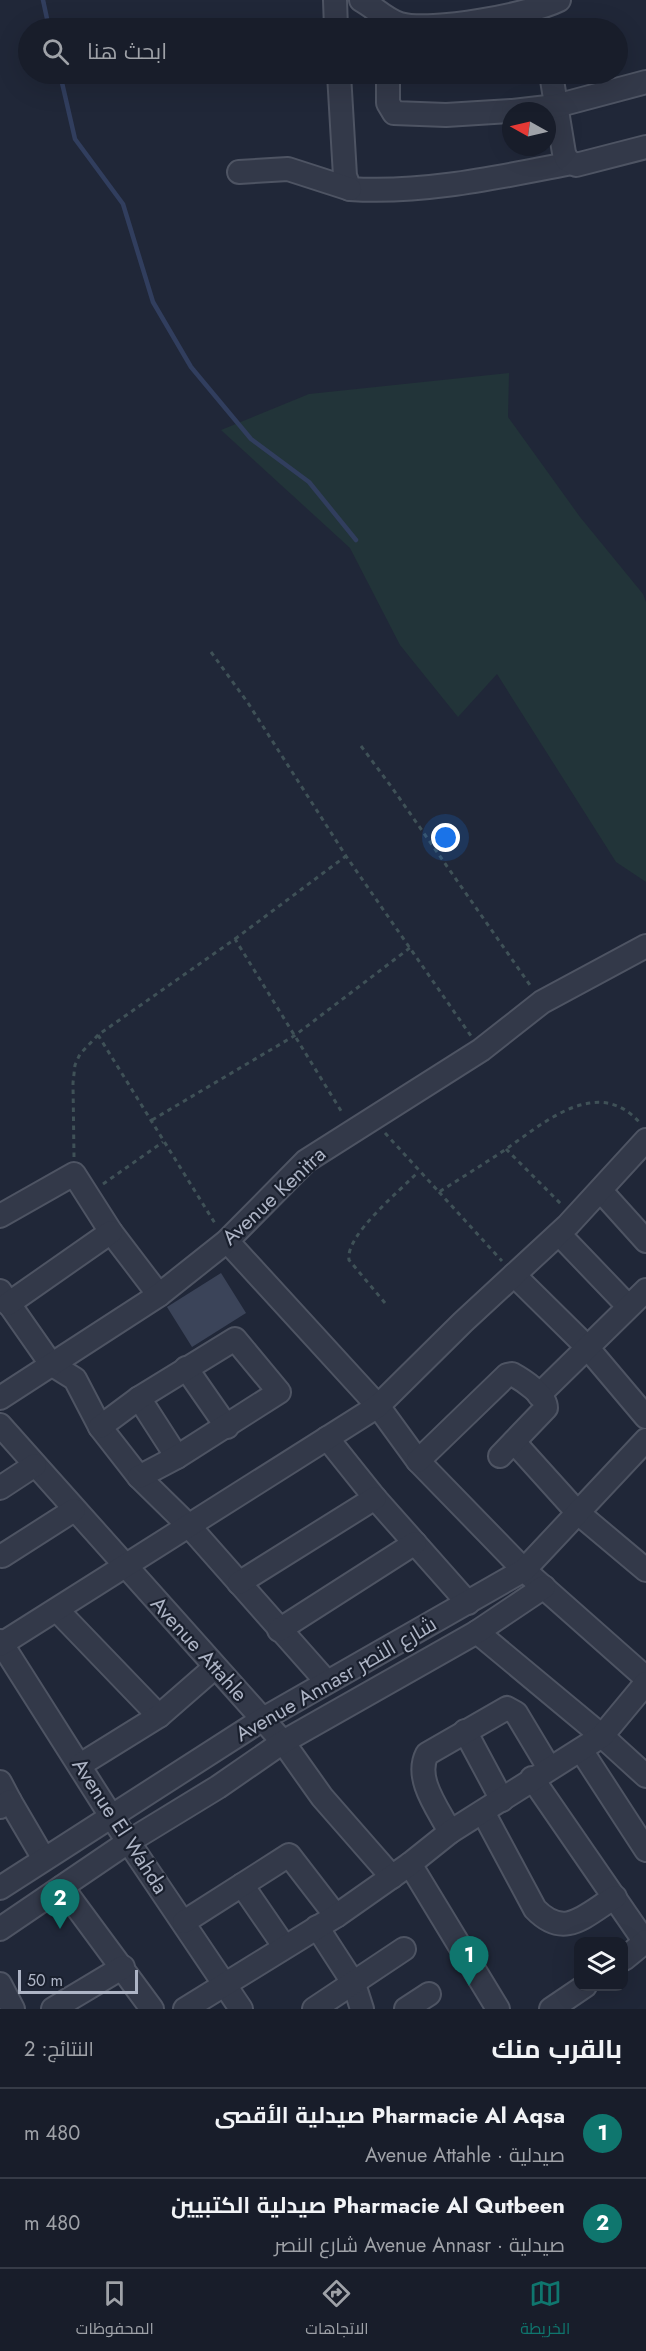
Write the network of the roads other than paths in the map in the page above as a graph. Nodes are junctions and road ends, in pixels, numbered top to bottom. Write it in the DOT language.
graph roads {
  1 [pos="334,0"];
  2 [pos="361,0"];
  3 [pos="548,13"];
  4 [pos="335,18"];
  5 [pos="381,18"];
  6 [pos="501,18"];
  7 [pos="646,82"];
  8 [pos="340,84"];
  9 [pos="388,84"];
  10 [pos="553,84"];
  11 [pos="555,102"];
  12 [pos="556,106"];
  13 [pos="502,112"];
  14 [pos="646,147"];
  15 [pos="572,164"];
  16 [pos="240,172"];
  17 [pos="350,189"];
  18 [pos="646,946"];
  19 [pos="646,1140"];
  20 [pos="601,1191"];
  21 [pos="0,1216"];
  22 [pos="111,1232"];
  23 [pos="559,1234"];
  24 [pos="227,1241"];
  25 [pos="646,1241"];
  26 [pos="514,1275"];
  27 [pos="646,1290"];
  28 [pos="159,1295"];
  29 [pos="4,1298"];
  30 [pos="628,1306"];
  31 [pos="586,1346"];
  32 [pos="51,1364"];
  33 [pos="186,1368"];
  34 [pos="539,1395"];
  35 [pos="0,1398"];
  36 [pos="139,1398"];
  37 [pos="378,1406"];
  38 [pos="646,1417"];
  39 [pos="0,1425"];
  40 [pos="100,1427"];
  41 [pos="226,1427"];
  42 [pos="327,1437"];
  43 [pos="646,1440"];
  44 [pos="177,1457"];
  45 [pos="418,1461"];
  46 [pos="35,1465"];
  47 [pos="139,1477"];
  48 [pos="0,1488"];
  49 [pos="375,1498"];
  50 [pos="74,1510"];
  51 [pos="578,1513"];
  52 [pos="189,1526"];
  53 [pos="415,1543"];
  54 [pos="2,1556"];
  55 [pos="644,1566"];
  56 [pos="124,1567"];
  57 [pos="524,1570"];
  58 [pos="239,1583"];
  59 [pos="544,1587"];
  60 [pos="468,1603"];
  61 [pos="57,1610"];
  62 [pos="279,1630"];
  63 [pos="477,1632"];
  64 [pos="0,1643"];
  65 [pos="214,1668"];
  66 [pos="646,1678"];
  67 [pos="326,1681"];
  68 [pos="646,1683"];
  69 [pos="159,1716"];
  70 [pos="263,1719"];
  71 [pos="465,1731"];
  72 [pos="602,1736"];
  73 [pos="284,1742"];
  74 [pos="581,1750"];
  75 [pos="80,1765"];
  76 [pos="540,1773"];
  77 [pos="646,1776"];
  78 [pos="4,1797"];
  79 [pos="493,1806"];
  80 [pos="111,1816"];
  81 [pos="450,1832"];
  82 [pos="128,1842"];
  83 [pos="646,1850"];
  84 [pos="44,1858"];
  85 [pos="410,1864"];
  86 [pos="392,1877"];
  87 [pos="242,1885"];
  88 [pos="62,1887"];
  89 [pos="0,1888"];
  90 [pos="615,1897"];
  91 [pos="184,1922"];
  92 [pos="327,1922"];
  93 [pos="0,1929"];
  94 [pos="284,1946"];
  95 [pos="404,1949"];
  96 [pos="639,1952"];
  97 [pos="123,1967"];
  98 [pos="225,1983"];
  99 [pos="0,1984"];
  100 [pos="354,1984"];
  101 [pos="577,1991"];
  102 [pos="429,1994"];
  103 [pos="14,2009"];
  104 [pos="53,2009"];
  105 [pos="152,2009"];
  106 [pos="185,2009"];
  107 [pos="241,2009"];
  108 [pos="314,2009"];
  109 [pos="362,2009"];
  110 [pos="406,2009"];
  111 [pos="498,2009"];
  112 [pos="550,2009"];
  1 -- 4 [label="street"];
  2 -- 5 [label="street"];
  3 -- 6 [label="street"];
  7 -- 12 [label="street"];
  8 -- 17 [label="street"];
  9 -- 13 [label="street"];
  10 -- 11 [label="street"];
  12 -- 15 [label="street"];
  14 -- 15 [label="street"];
  15 -- 17 [label="street"];
  16 -- 17 [label="street"];
  18 -- 24 [label="street, Avenue Kenitra"];
  19 -- 20 [label="street"];
  20 -- 23 [label="street"];
  20 -- 25 [label="street"];
  21 -- 22 [label="street"];
  22 -- 28 [label="street"];
  22 -- 29 [label="street"];
  23 -- 26 [label="street"];
  23 -- 30 [label="street"];
  24 -- 28 [label="street, Avenue Kenitra"];
  24 -- 37 [label="street"];
  26 -- 31 [label="street"];
  26 -- 37 [label="street"];
  27 -- 30 [label="street"];
  28 -- 32 [label="street, Avenue Kenitra"];
  29 -- 32 [label="street"];
  30 -- 31 [label="street"];
  31 -- 34 [label="street"];
  31 -- 38 [label="street"];
  32 -- 35 [label="street, Avenue Kenitra"];
  32 -- 40 [label="street"];
  33 -- 36 [label="street"];
  33 -- 41 [label="street"];
  33 -- 41 [label="street"];
  34 -- 45 [label="street"];
  34 -- 51 [label="street"];
  36 -- 40 [label="street"];
  36 -- 44 [label="street"];
  37 -- 42 [label="street"];
  37 -- 45 [label="street"];
  39 -- 46 [label="street, Avenue Attahle"];
  40 -- 47 [label="street"];
  41 -- 44 [label="street"];
  42 -- 49 [label="street"];
  42 -- 52 [label="street"];
  43 -- 51 [label="street, Avenue Annasr شارع النصر"];
  44 -- 47 [label="street"];
  45 -- 57 [label="street"];
  46 -- 48 [label="street"];
  46 -- 50 [label="street, Avenue Attahle"];
  47 -- 52 [label="street"];
  49 -- 53 [label="street"];
  49 -- 58 [label="street"];
  50 -- 54 [label="street"];
  50 -- 56 [label="street, Avenue Attahle"];
  51 -- 55 [label="street"];
  51 -- 57 [label="street, Avenue Annasr شارع النصر"];
  52 -- 56 [label="street"];
  52 -- 58 [label="street"];
  53 -- 60 [label="street"];
  53 -- 62 [label="street"];
  56 -- 61 [label="street"];
  56 -- 65 [label="street, Avenue Attahle"];
  57 -- 59 [label="street"];
  57 -- 60 [label="street, Avenue Annasr شارع النصر"];
  58 -- 62 [label="street"];
  59 -- 63 [label="street, Avenue Annasr شارع النصر"];
  59 -- 66 [label="street"];
  60 -- 67 [label="street, Avenue Annasr شارع النصر"];
  61 -- 64 [label="street"];
  61 -- 69 [label="street"];
  62 -- 67 [label="street"];
  63 -- 72 [label="street"];
  63 -- 73 [label="street, Avenue Annasr شارع النصر"];
  64 -- 75 [label="street, Avenue El Wahda"];
  65 -- 69 [label="street"];
  65 -- 70 [label="street, Avenue Attahle"];
  67 -- 70 [label="street, Avenue Annasr شارع النصر"];
  68 -- 72 [label="street"];
  69 -- 75 [label="street"];
  70 -- 73 [label="street, Avenue Attahle"];
  70 -- 80 [label="street, Avenue Annasr شارع النصر"];
  71 -- 76 [label="street"];
  71 -- 79 [label="street"];
  71 -- 81 [label="street"];
  72 -- 74 [label="street"];
  72 -- 77 [label="street"];
  73 -- 82 [label="street, Avenue Annasr شارع النصر"];
  73 -- 86 [label="street, Avenue Attahle"];
  74 -- 76 [label="street"];
  74 -- 83 [label="street"];
  75 -- 80 [label="street, Avenue El Wahda"];
  76 -- 79 [label="street"];
  76 -- 90 [label="street"];
  78 -- 84 [label="street"];
  79 -- 81 [label="street"];
  79 -- 90 [label="street"];
  80 -- 82 [label="street, Avenue El Wahda"];
  80 -- 84 [label="street, Avenue Annasr شارع النصر"];
  81 -- 85 [label="street"];
  82 -- 88 [label="street, Avenue Annasr شارع النصر"];
  82 -- 91 [label="street, Avenue El Wahda"];
  84 -- 89 [label="street, Avenue Annasr شارع النصر"];
  85 -- 86 [label="street"];
  85 -- 111 [label="street"];
  86 -- 92 [label="street"];
  87 -- 91 [label="street"];
  87 -- 92 [label="street"];
  87 -- 94 [label="street"];
  88 -- 93 [label="street, Avenue Annasr شارع النصر"];
  88 -- 97 [label="street"];
  90 -- 96 [label="street"];
  91 -- 98 [label="street, Avenue El Wahda"];
  92 -- 94 [label="street"];
  92 -- 100 [label="street"];
  94 -- 98 [label="street"];
  95 -- 100 [label="street"];
  97 -- 104 [label="street"];
  97 -- 105 [label="street"];
  98 -- 106 [label="street"];
  98 -- 107 [label="street, Avenue El Wahda"];
  99 -- 103 [label="street"];
  100 -- 108 [label="street"];
  100 -- 109 [label="street"];
  101 -- 112 [label="street"];
  102 -- 110 [label="street"];
}
